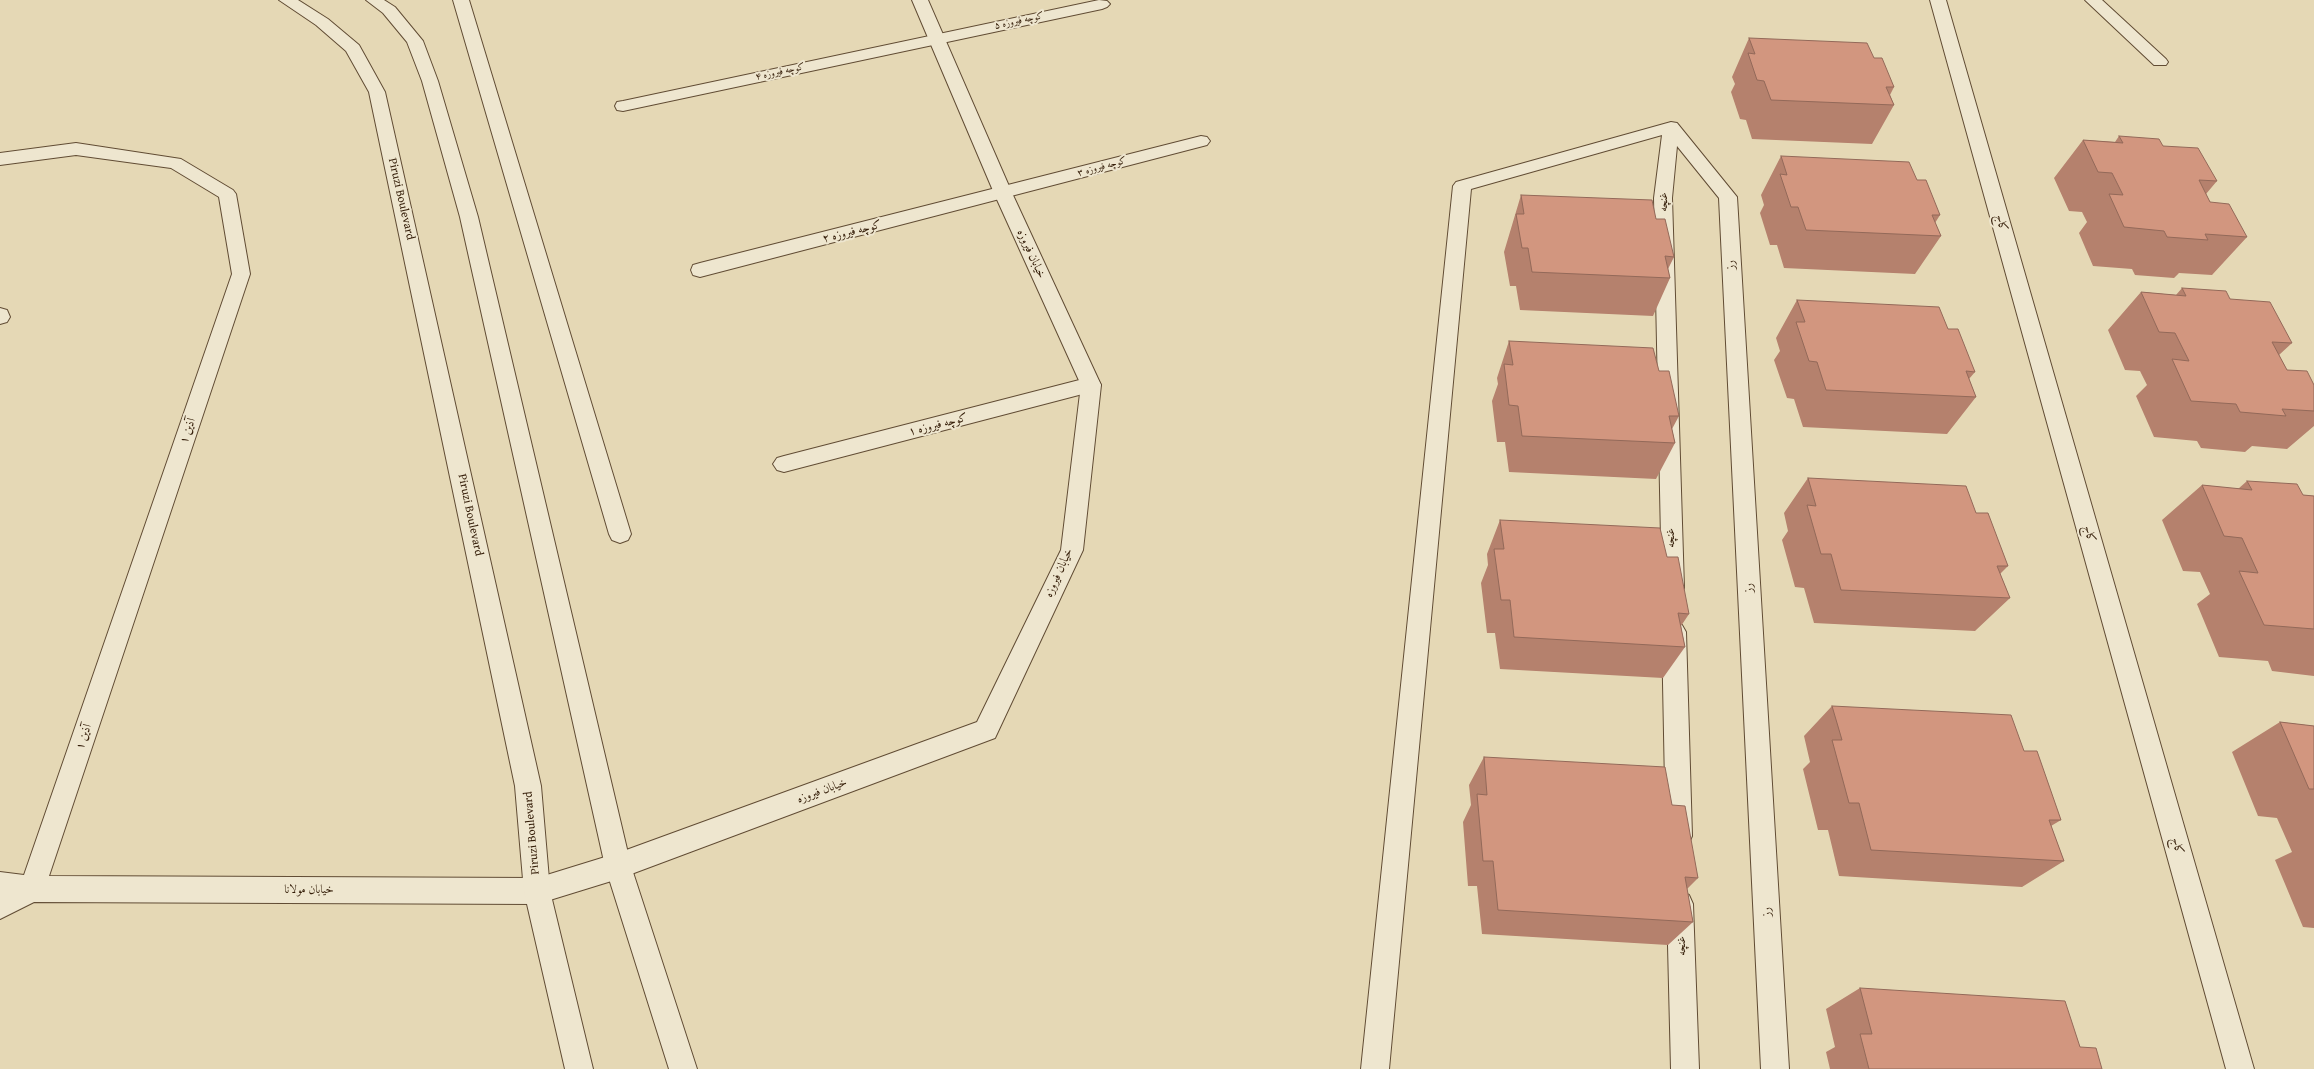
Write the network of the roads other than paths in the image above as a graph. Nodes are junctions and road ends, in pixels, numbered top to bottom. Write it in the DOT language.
graph roads {
  1 [pos="287,0"];
  2 [pos="374,0"];
  3 [pos="461,0"];
  4 [pos="920,0"];
  5 [pos="1938,0"];
  6 [pos="2093,0"];
  7 [pos="1102,4"];
  8 [pos="936,38"];
  9 [pos="2160,62"];
  10 [pos="623,106"];
  11 [pos="1671,127"];
  12 [pos="1202,141"];
  13 [pos="0,159"];
  14 [pos="1003,193"];
  15 [pos="700,270"];
  16 [pos="1091,385"];
  17 [pos="784,464"];
  18 [pos="620,534"];
  19 [pos="1679,853"];
  20 [pos="618,866"];
  21 [pos="0,885"];
  22 [pos="1680,885"];
  23 [pos="32,889"];
  24 [pos="537,891"];
  25 [pos="0,906"];
  26 [pos="580,1069"];
  27 [pos="683,1069"];
  28 [pos="1375,1069"];
  29 [pos="1685,1069"];
  30 [pos="1775,1069"];
  31 [pos="2240,1069"];
  1 -- 24 [label="street, Piruzi Boulevard"];
  2 -- 20 [label="street"];
  3 -- 18 [label="street"];
  4 -- 8 [label="street, خیابان فیروزه"];
  5 -- 31 [label="street, کاج"];
  6 -- 9 [label="street"];
  7 -- 8 [label="street, کوچه فیروزه ۵"];
  8 -- 10 [label="street, کوچه فیروزه ۴"];
  8 -- 14 [label="street, خیابان فیروزه"];
  11 -- 19 [label="street, غنچه"];
  11 -- 28 [label="street"];
  11 -- 30 [label="street, رز"];
  12 -- 14 [label="street, کوچه فیروزه ۳"];
  13 -- 23 [label="street, آذین ۱"];
  14 -- 15 [label="street, کوچه فیروزه ۲"];
  14 -- 16 [label="street, خیابان فیروزه"];
  16 -- 17 [label="street, کوچه فیروزه ۱"];
  16 -- 20 [label="street, خیابان فیروزه"];
  20 -- 24 [label="street, خیابان مولانا"];
  20 -- 27 [label="street"];
  21 -- 23 [label="street"];
  22 -- 29 [label="street, غنچه"];
  23 -- 24 [label="street, خیابان مولانا"];
  23 -- 25 [label="street, خیابان مولانا"];
  24 -- 26 [label="street, Piruzi Boulevard"];
}
